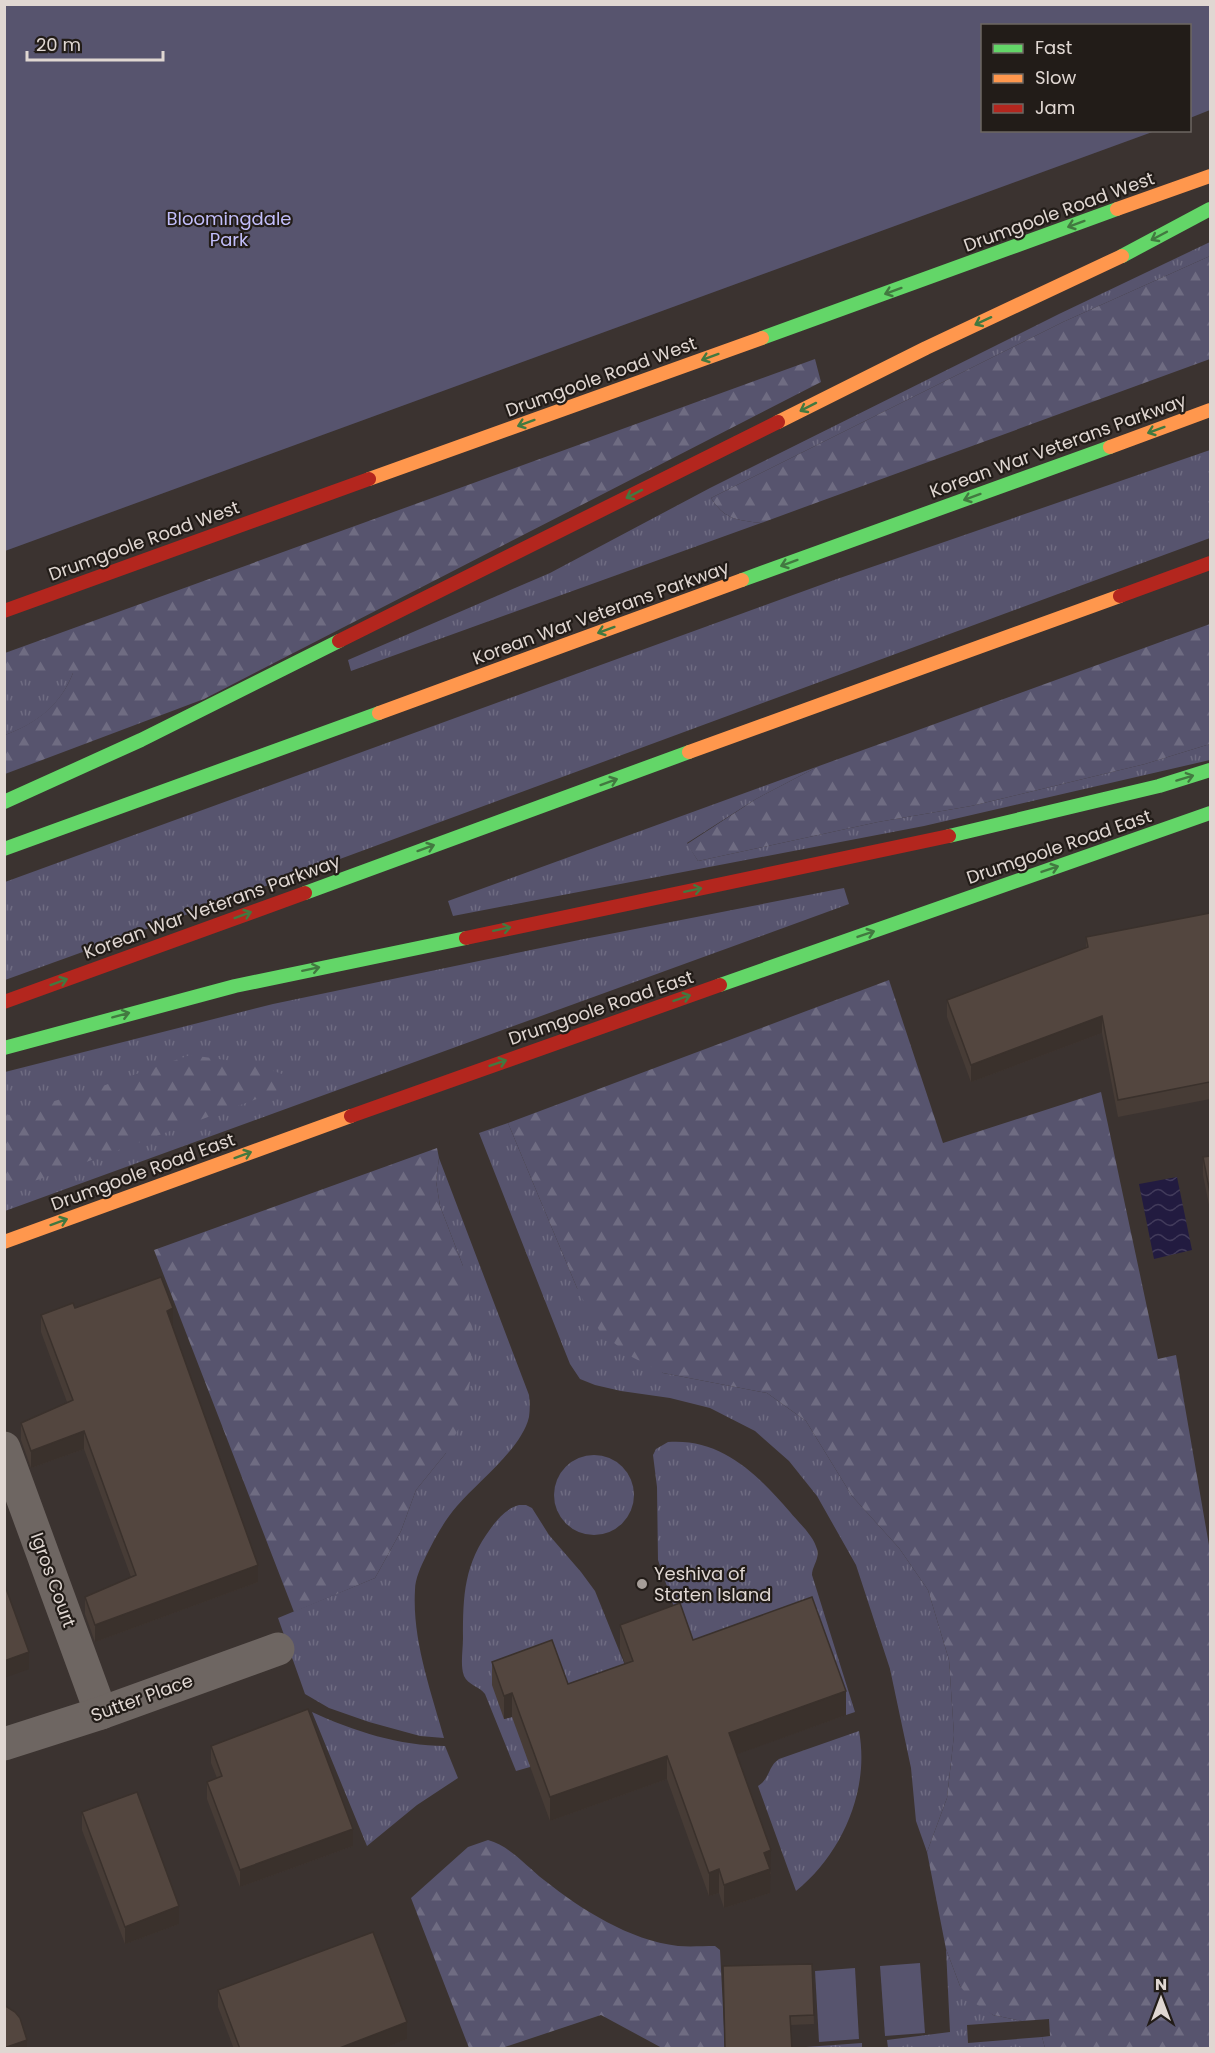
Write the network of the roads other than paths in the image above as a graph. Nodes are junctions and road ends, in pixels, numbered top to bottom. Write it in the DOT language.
graph roads {
  1 [pos="1210,176"];
  2 [pos="1210,209"];
  3 [pos="1210,410"];
  4 [pos="1210,563"];
  5 [pos="4,611"];
  6 [pos="1210,770"];
  7 [pos="4,802"];
  8 [pos="1210,813"];
  9 [pos="4,849"];
  10 [pos="4,1002"];
  11 [pos="4,1048"];
  12 [pos="4,1242"];
  13 [pos="4,1448"];
  14 [pos="279,1649"];
  15 [pos="101,1713"];
  16 [pos="4,1744"];
  1 -- 5 [label="main road, Drumgoole Road West, one-way"];
  2 -- 7 [label="main road, one-way"];
  3 -- 9 [label="main road, Korean War Veterans Parkway, one-way"];
  10 -- 4 [label="main road, Korean War Veterans Parkway, one-way"];
  11 -- 6 [label="main road, one-way"];
  12 -- 8 [label="main road, Drumgoole Road East, one-way"];
  13 -- 15 [label="street, Igros Court"];
  14 -- 15 [label="street, Sutter Place"];
  15 -- 16 [label="street, Sutter Place"];
}
